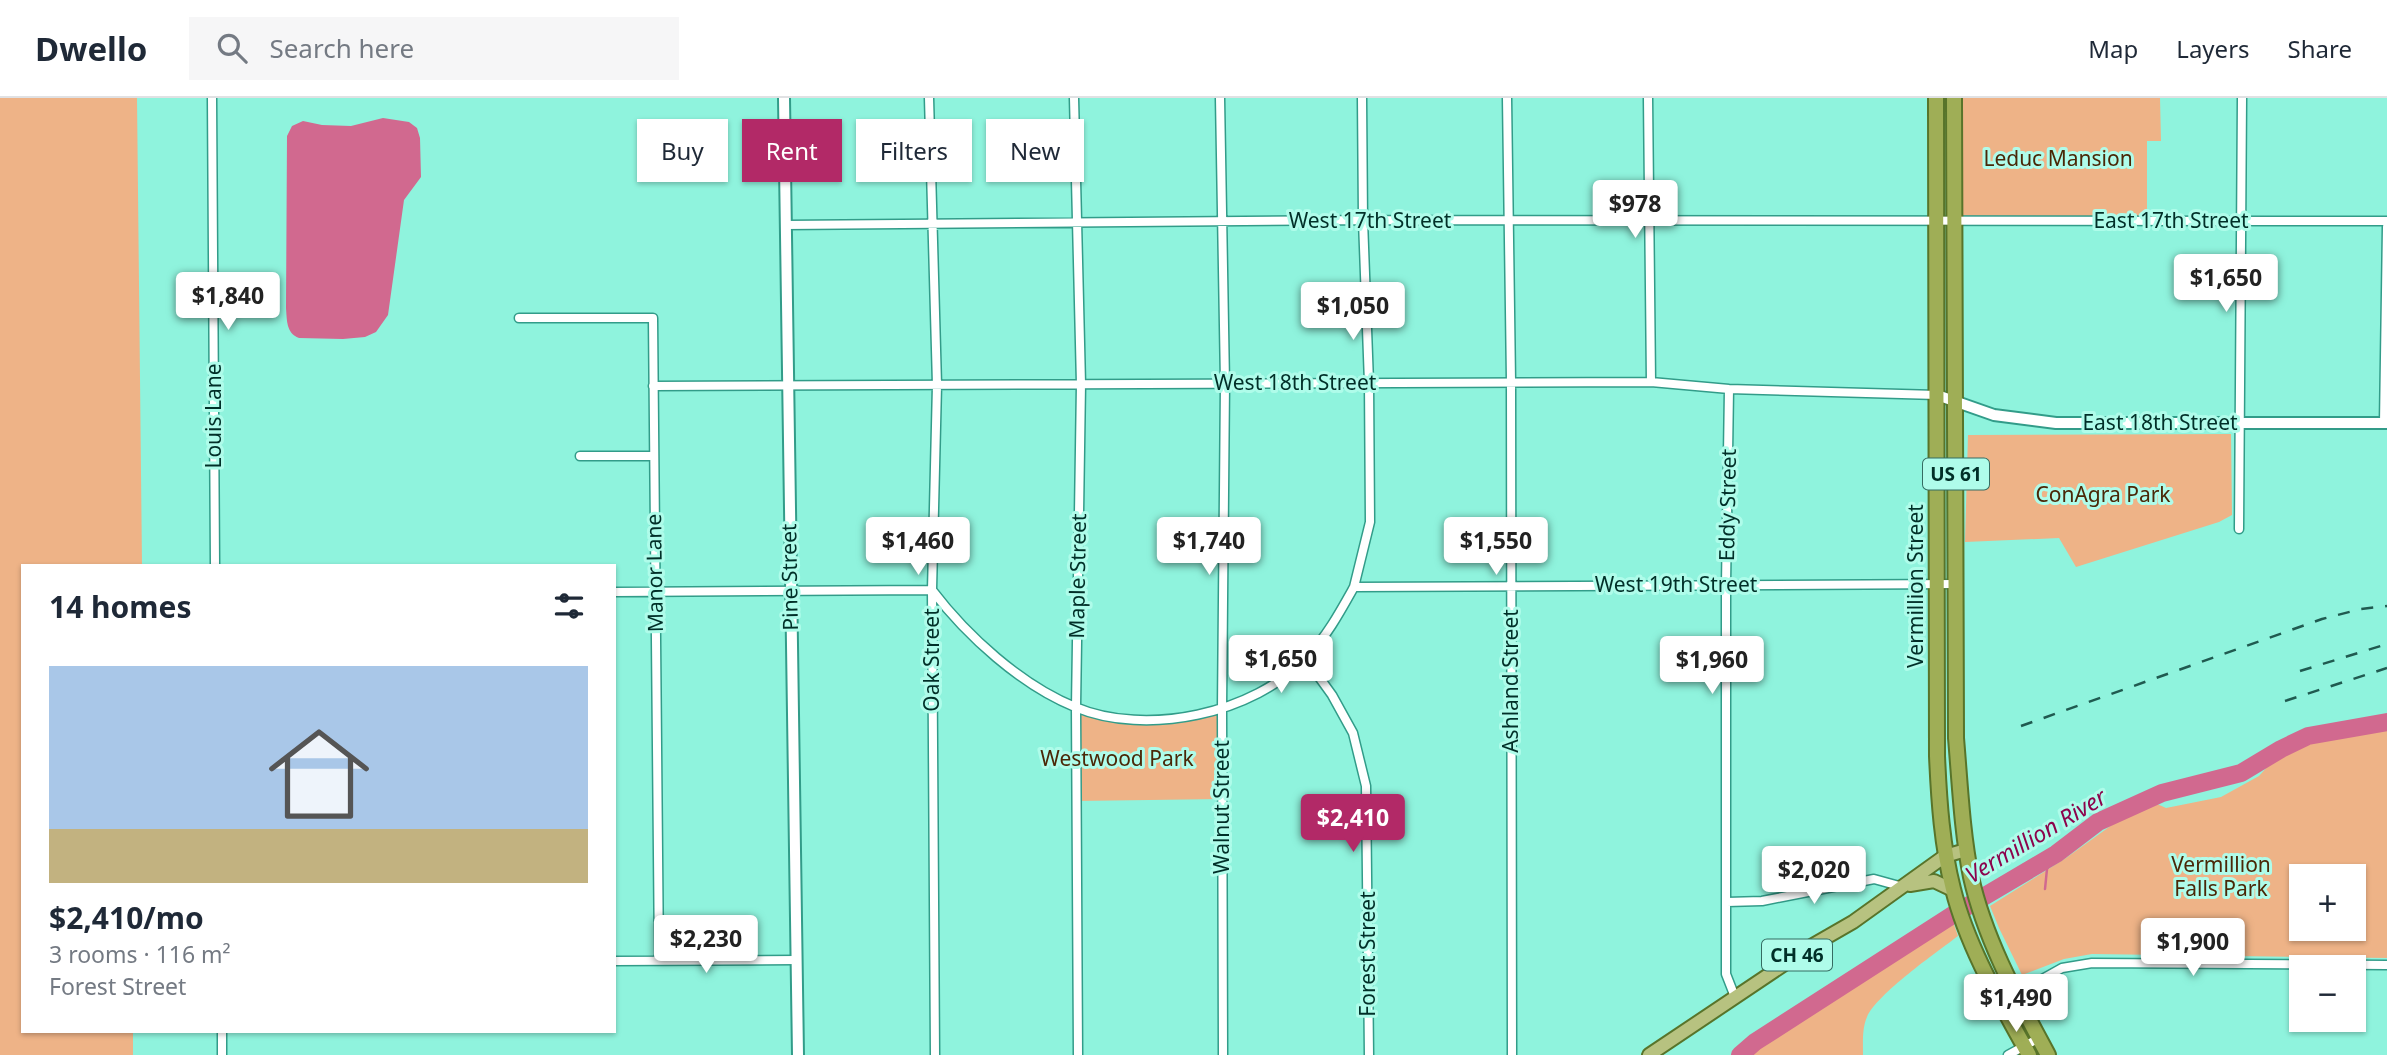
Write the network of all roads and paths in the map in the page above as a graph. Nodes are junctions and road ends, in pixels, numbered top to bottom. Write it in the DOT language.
graph roads {
  1 [pos="212,98"];
  2 [pos="784,98"];
  3 [pos="929,98"];
  4 [pos="1074,98"];
  5 [pos="1220,98"];
  6 [pos="1362,98"];
  7 [pos="1507,98"];
  8 [pos="1648,98"];
  9 [pos="1936,98"];
  10 [pos="1954,98"];
  11 [pos="2242,98"];
  12 [pos="1363,220"];
  13 [pos="1507,221"];
  14 [pos="1649,221"];
  15 [pos="1936,221"];
  16 [pos="1954,221"];
  17 [pos="2242,221"];
  18 [pos="2387,221"];
  19 [pos="1076,222"];
  20 [pos="932,223"];
  21 [pos="1222,223"];
  22 [pos="785,225"];
  23 [pos="2387,227"];
  24 [pos="2386,262"];
  25 [pos="519,318"];
  26 [pos="1511,382"];
  27 [pos="1651,382"];
  28 [pos="1225,383"];
  29 [pos="1369,383"];
  30 [pos="1081,384"];
  31 [pos="937,385"];
  32 [pos="653,386"];
  33 [pos="787,386"];
  34 [pos="1730,389"];
  35 [pos="1937,395"];
  36 [pos="1955,403"];
  37 [pos="2239,423"];
  38 [pos="2385,423"];
  39 [pos="580,456"];
  40 [pos="654,456"];
  41 [pos="2239,529"];
  42 [pos="215,564"];
  43 [pos="1938,583"];
  44 [pos="1956,584"];
  45 [pos="1726,585"];
  46 [pos="1510,586"];
  47 [pos="1354,587"];
  48 [pos="790,590"];
  49 [pos="932,590"];
  50 [pos="655,591"];
  51 [pos="616,592"];
  52 [pos="1306,659"];
  53 [pos="1076,707"];
  54 [pos="1222,709"];
  55 [pos="1966,850"];
  56 [pos="1945,856"];
  57 [pos="1903,887"];
  58 [pos="1953,890"];
  59 [pos="1727,902"];
  60 [pos="797,960"];
  61 [pos="616,961"];
  62 [pos="659,961"];
  63 [pos="2387,965"];
  64 [pos="2015,992"];
  65 [pos="1735,997"];
  66 [pos="2001,1002"];
  67 [pos="222,1033"];
  68 [pos="2039,1038"];
  69 [pos="2026,1051"];
  70 [pos="222,1055"];
  71 [pos="798,1055"];
  72 [pos="935,1055"];
  73 [pos="1078,1055"];
  74 [pos="1223,1055"];
  75 [pos="1368,1055"];
  76 [pos="1512,1055"];
  77 [pos="1649,1055"];
  78 [pos="2008,1055"];
  79 [pos="2048,1055"];
  1 -- 42 [label="street, Louis Lane"];
  2 -- 22 [label="street, Pine Street"];
  3 -- 20 [label="street, Oak Street"];
  4 -- 19 [label="street, Maple Street"];
  5 -- 21 [label="street, Walnut Street"];
  6 -- 12 [label="street"];
  7 -- 13 [label="street, Ashland Street"];
  8 -- 14 [label="street"];
  9 -- 15 [label="highway, Vermillion Street / US 61"];
  10 -- 16 [label="highway, Vermillion Street / US 61"];
  11 -- 17 [label="street"];
  12 -- 13 [label="street, West 17th Street"];
  12 -- 21 [label="street, West 17th Street"];
  12 -- 29 [label="street"];
  13 -- 14 [label="street, West 17th Street"];
  13 -- 26 [label="street, Ashland Street"];
  14 -- 15 [label="street, West 17th Street"];
  14 -- 27 [label="street"];
  15 -- 16 [label="street, West 17th Street"];
  15 -- 35 [label="highway, Vermillion Street / US 61"];
  16 -- 17 [label="street, East 17th Street"];
  16 -- 36 [label="highway, Vermillion Street / US 61"];
  17 -- 18 [label="street, East 17th Street"];
  17 -- 37 [label="street"];
  19 -- 20 [label="street, West 17th Street"];
  19 -- 21 [label="street, West 17th Street"];
  19 -- 30 [label="street, Maple Street"];
  20 -- 22 [label="street, West 17th Street"];
  20 -- 31 [label="street, Oak Street"];
  21 -- 28 [label="street, Walnut Street"];
  22 -- 33 [label="street, Pine Street"];
  23 -- 24 [label="street"];
  24 -- 38 [label="street"];
  25 -- 32 [label="street, Manor Lane"];
  26 -- 27 [label="street, West 18th Street"];
  26 -- 29 [label="street, West 18th Street"];
  26 -- 46 [label="street, Ashland Street"];
  27 -- 34 [label="street, West 18th Street"];
  28 -- 29 [label="street, West 18th Street"];
  28 -- 30 [label="street, West 18th Street"];
  28 -- 54 [label="street, Walnut Street"];
  29 -- 47 [label="street"];
  30 -- 31 [label="street, West 18th Street"];
  30 -- 53 [label="street, Maple Street"];
  31 -- 33 [label="street, West 18th Street"];
  31 -- 49 [label="street, Oak Street"];
  32 -- 33 [label="street, West 18th Street"];
  32 -- 40 [label="street, Manor Lane"];
  33 -- 48 [label="street, Pine Street"];
  34 -- 35 [label="street, West 18th Street"];
  34 -- 45 [label="street, Eddy Street"];
  35 -- 36 [label="street, East 18th Street"];
  35 -- 43 [label="highway, Vermillion Street / US 61"];
  36 -- 37 [label="street, East 18th Street"];
  36 -- 44 [label="highway, Vermillion Street / US 61"];
  37 -- 38 [label="street, East 18th Street"];
  37 -- 41 [label="street"];
  39 -- 40 [label="street"];
  40 -- 50 [label="street, Manor Lane"];
  43 -- 44 [label="street, West 19th Street"];
  43 -- 45 [label="street, West 19th Street"];
  43 -- 56 [label="highway, Vermillion Street / US 61"];
  44 -- 55 [label="highway, Vermillion Street / US 61"];
  45 -- 46 [label="street, West 19th Street"];
  45 -- 59 [label="street, Eddy Street"];
  46 -- 47 [label="street, West 19th Street"];
  46 -- 76 [label="street, Ashland Street"];
  47 -- 52 [label="street"];
  48 -- 49 [label="street"];
  48 -- 50 [label="street"];
  48 -- 60 [label="street, Pine Street"];
  49 -- 53 [label="street"];
  49 -- 72 [label="street, Oak Street"];
  50 -- 51 [label="street"];
  50 -- 62 [label="street, Manor Lane"];
  52 -- 54 [label="street"];
  52 -- 75 [label="street, Forest Street"];
  53 -- 54 [label="street"];
  53 -- 73 [label="street, Maple Street"];
  54 -- 74 [label="street, Walnut Street"];
  55 -- 56 [label="main road, CH 46"];
  55 -- 64 [label="highway, Vermillion Street / US 61"];
  56 -- 57 [label="main road, CH 46"];
  56 -- 58 [label="highway, Vermillion Street / US 61"];
  57 -- 58 [label="main road"];
  57 -- 59 [label="street"];
  57 -- 65 [label="main road, CH 46"];
  58 -- 66 [label="highway, Vermillion Street / US 61"];
  59 -- 65 [label="street, Eddy Street"];
  60 -- 62 [label="street"];
  60 -- 71 [label="street, Pine Street"];
  61 -- 62 [label="street"];
  63 -- 64 [label="street"];
  64 -- 66 [label="street"];
  64 -- 68 [label="highway, Vermillion Street / US 61"];
  65 -- 77 [label="main road, CH 46"];
  66 -- 69 [label="highway, Vermillion Street / US 61"];
  67 -- 70 [label="street"];
  68 -- 69 [label="street"];
  68 -- 79 [label="highway, Vermillion Street / US 61"];
  69 -- 78 [label="street"];
}
